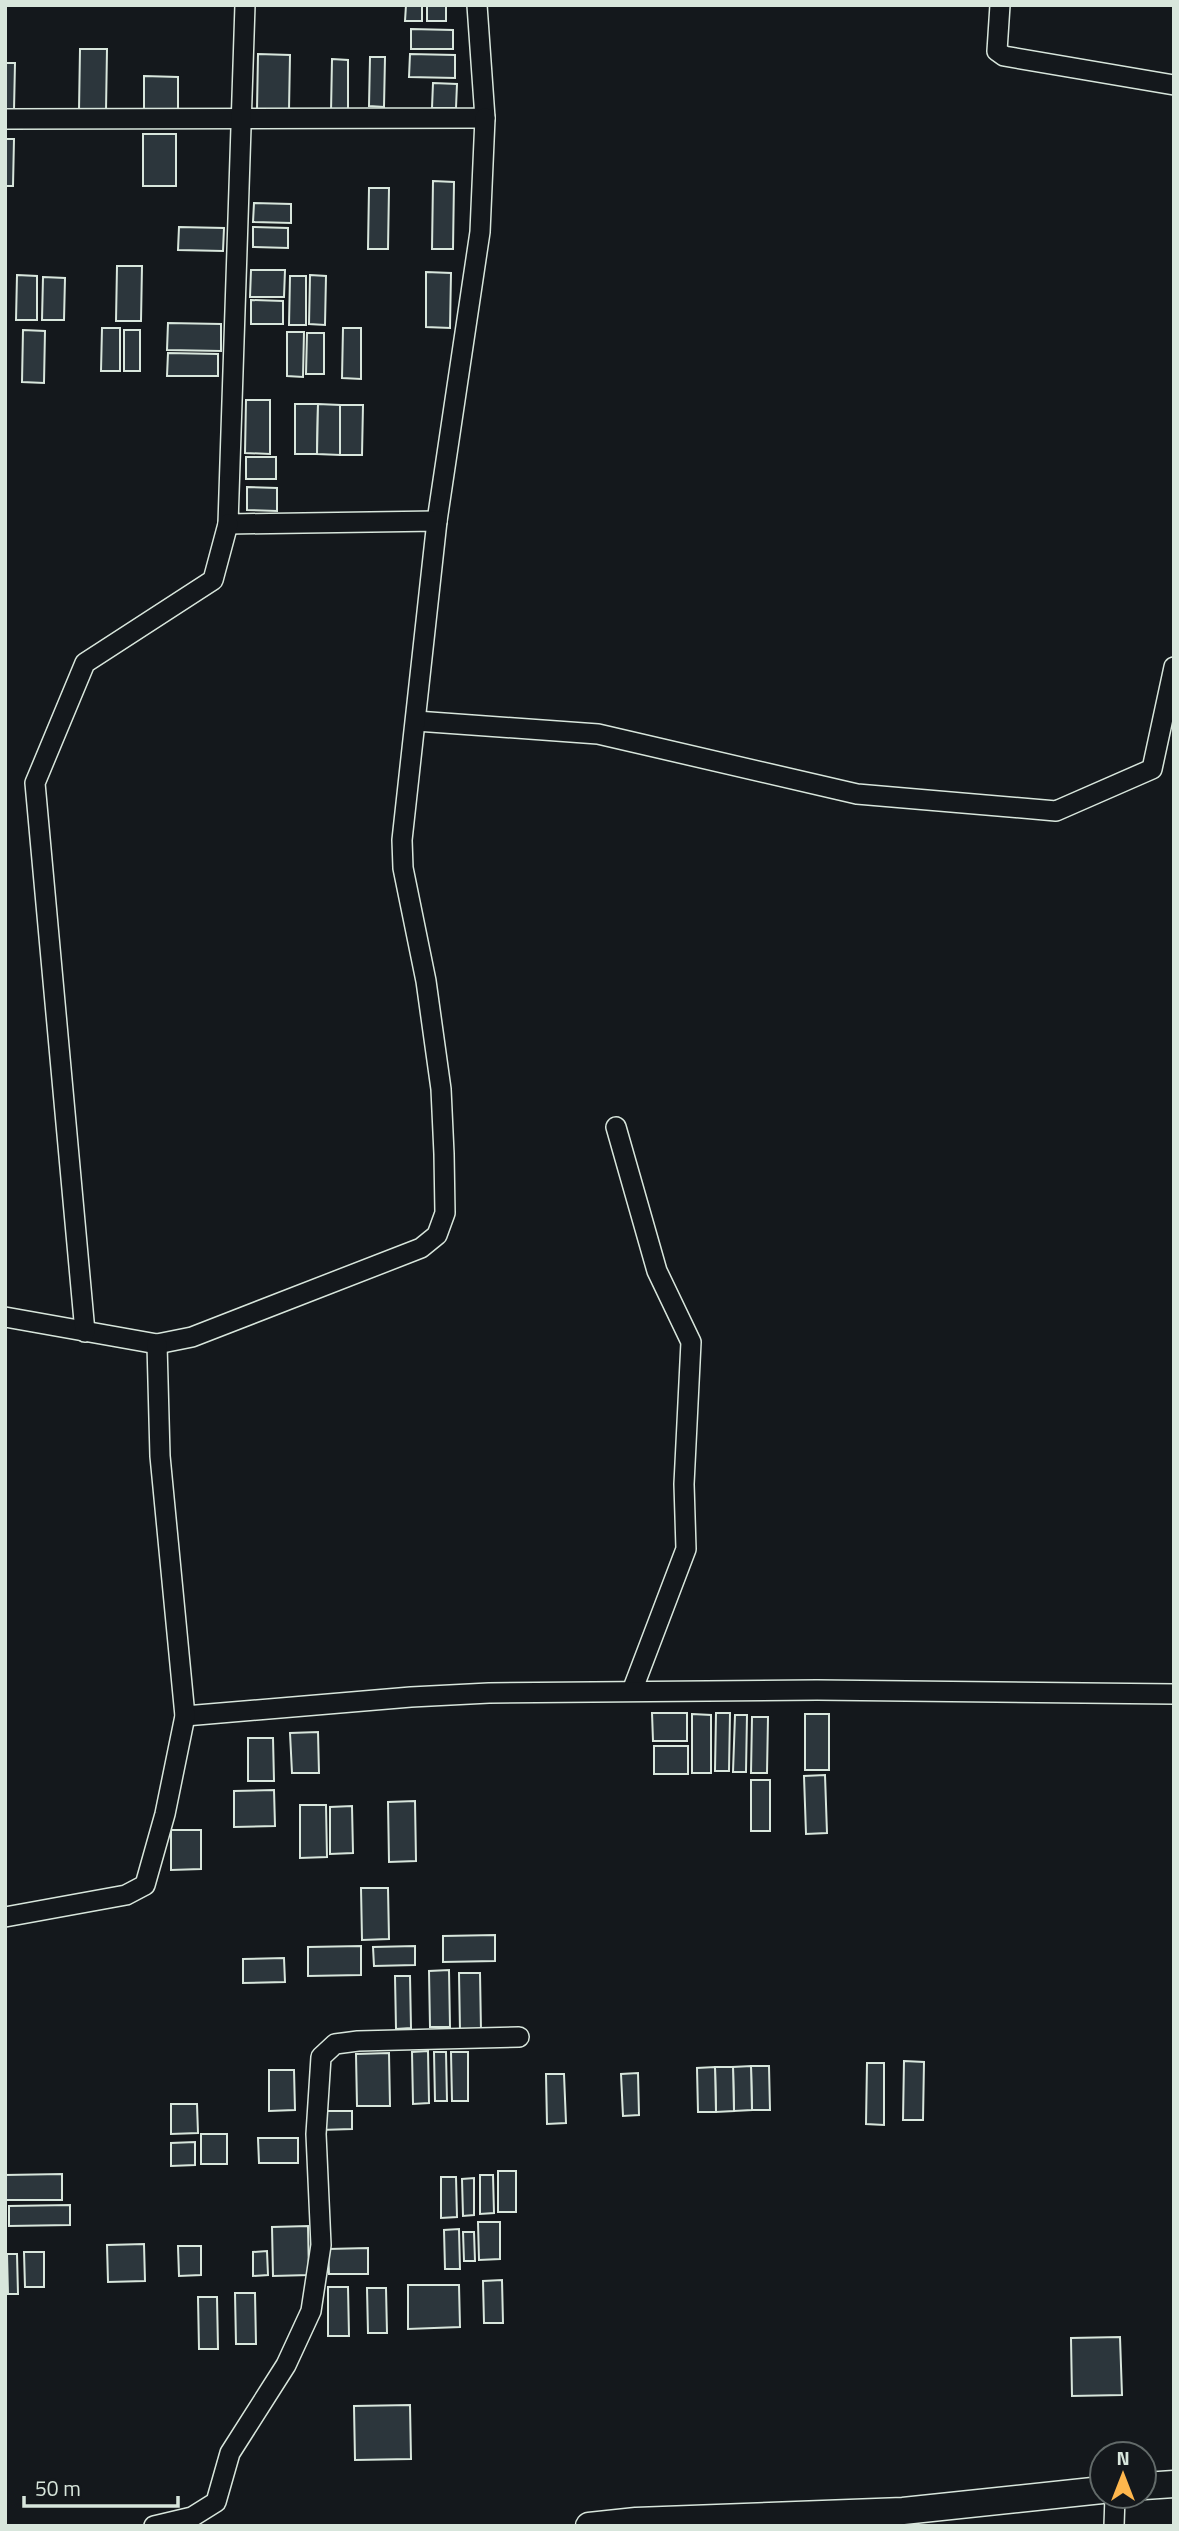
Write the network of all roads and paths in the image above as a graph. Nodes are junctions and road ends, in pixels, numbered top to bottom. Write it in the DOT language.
graph roads {
  1 [pos="245,5"];
  2 [pos="477,5"];
  3 [pos="1000,5"];
  4 [pos="1174,85"];
  5 [pos="242,118"];
  6 [pos="485,118"];
  7 [pos="5,119"];
  8 [pos="437,522"];
  9 [pos="228,524"];
  10 [pos="1174,667"];
  11 [pos="416,721"];
  12 [pos="616,1127"];
  13 [pos="5,1317"];
  14 [pos="85,1332"];
  15 [pos="157,1344"];
  16 [pos="632,1692"];
  17 [pos="1174,1694"];
  18 [pos="185,1716"];
  19 [pos="5,1917"];
  20 [pos="519,2037"];
  21 [pos="1088,2491"];
  22 [pos="154,2526"];
  23 [pos="589,2526"];
  1 -- 5 [label="street"];
  2 -- 6 [label="street"];
  3 -- 4 [label="street"];
  5 -- 6 [label="street"];
  5 -- 7 [label="street"];
  5 -- 9 [label="street"];
  6 -- 8 [label="street"];
  8 -- 9 [label="street"];
  8 -- 11 [label="street"];
  9 -- 14 [label="street"];
  10 -- 11 [label="street"];
  11 -- 15 [label="street"];
  12 -- 16 [label="street"];
  13 -- 14 [label="street"];
  14 -- 15 [label="street"];
  15 -- 18 [label="street"];
  16 -- 17 [label="street"];
  16 -- 18 [label="street"];
  18 -- 19 [label="street"];
  20 -- 22 [label="street"];
  21 -- 23 [label="street"];
}
